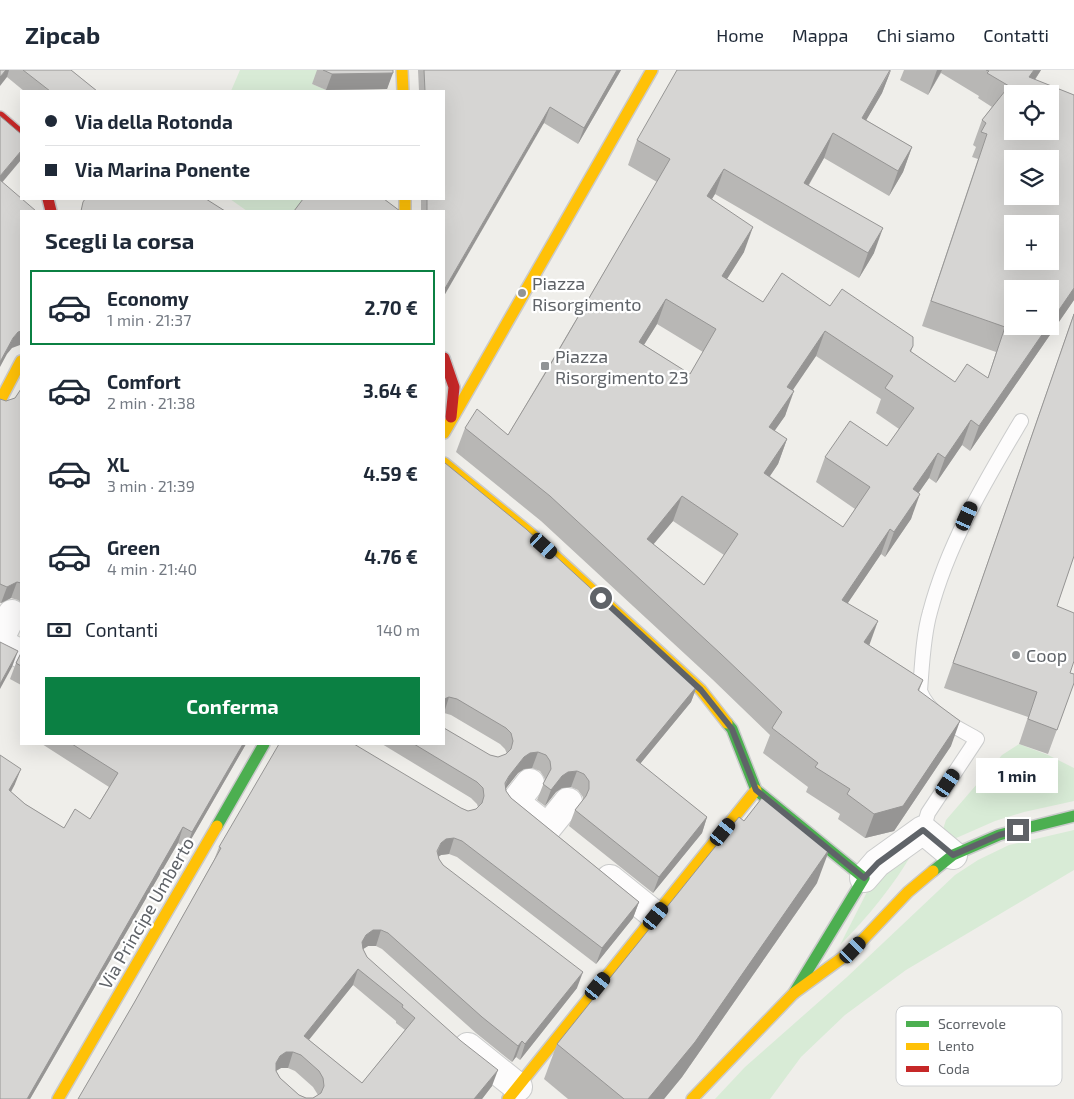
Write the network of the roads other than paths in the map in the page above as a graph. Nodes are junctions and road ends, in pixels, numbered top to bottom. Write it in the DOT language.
graph roads {
  1 [pos="402,70"];
  2 [pos="652,70"];
  3 [pos="403,90"];
  4 [pos="0,117"];
  5 [pos="20,133"];
  6 [pos="445,354"];
  7 [pos="456,358"];
  8 [pos="470,360"];
  9 [pos="485,360"];
  10 [pos="445,361"];
  11 [pos="20,363"];
  12 [pos="0,400"];
  13 [pos="1021,420"];
  14 [pos="450,421"];
  15 [pos="445,431"];
  16 [pos="445,464"];
  17 [pos="11,613"];
  18 [pos="0,639"];
  19 [pos="0,643"];
  20 [pos="20,653"];
  21 [pos="263,745"];
  22 [pos="530,783"];
  23 [pos="756,790"];
  24 [pos="568,802"];
  25 [pos="1074,816"];
  26 [pos="923,830"];
  27 [pos="953,855"];
  28 [pos="594,866"];
  29 [pos="864,878"];
  30 [pos="656,916"];
  31 [pos="794,993"];
  32 [pos="452,1032"];
  33 [pos="513,1093"];
  34 [pos="58,1099"];
  35 [pos="692,1099"];
  1 -- 3 [label="street"];
  2 -- 9 [label="street"];
  4 -- 5 [label="street"];
  6 -- 7 [label="street"];
  8 -- 9 [label="street"];
  9 -- 14 [label="street"];
  10 -- 14 [label="street"];
  11 -- 12 [label="street"];
  13 -- 26 [label="lane"];
  14 -- 15 [label="street"];
  16 -- 23 [label="street"];
  17 -- 18 [label="street"];
  19 -- 20 [label="street"];
  21 -- 34 [label="street, Via Principe Umberto"];
  22 -- 24 [label="street"];
  23 -- 29 [label="street"];
  23 -- 30 [label="street"];
  25 -- 27 [label="street"];
  26 -- 27 [label="street"];
  26 -- 29 [label="street"];
  27 -- 31 [label="street"];
  28 -- 30 [label="street"];
  29 -- 31 [label="street"];
  30 -- 33 [label="street"];
  31 -- 35 [label="street"];
  32 -- 33 [label="street"];
}
